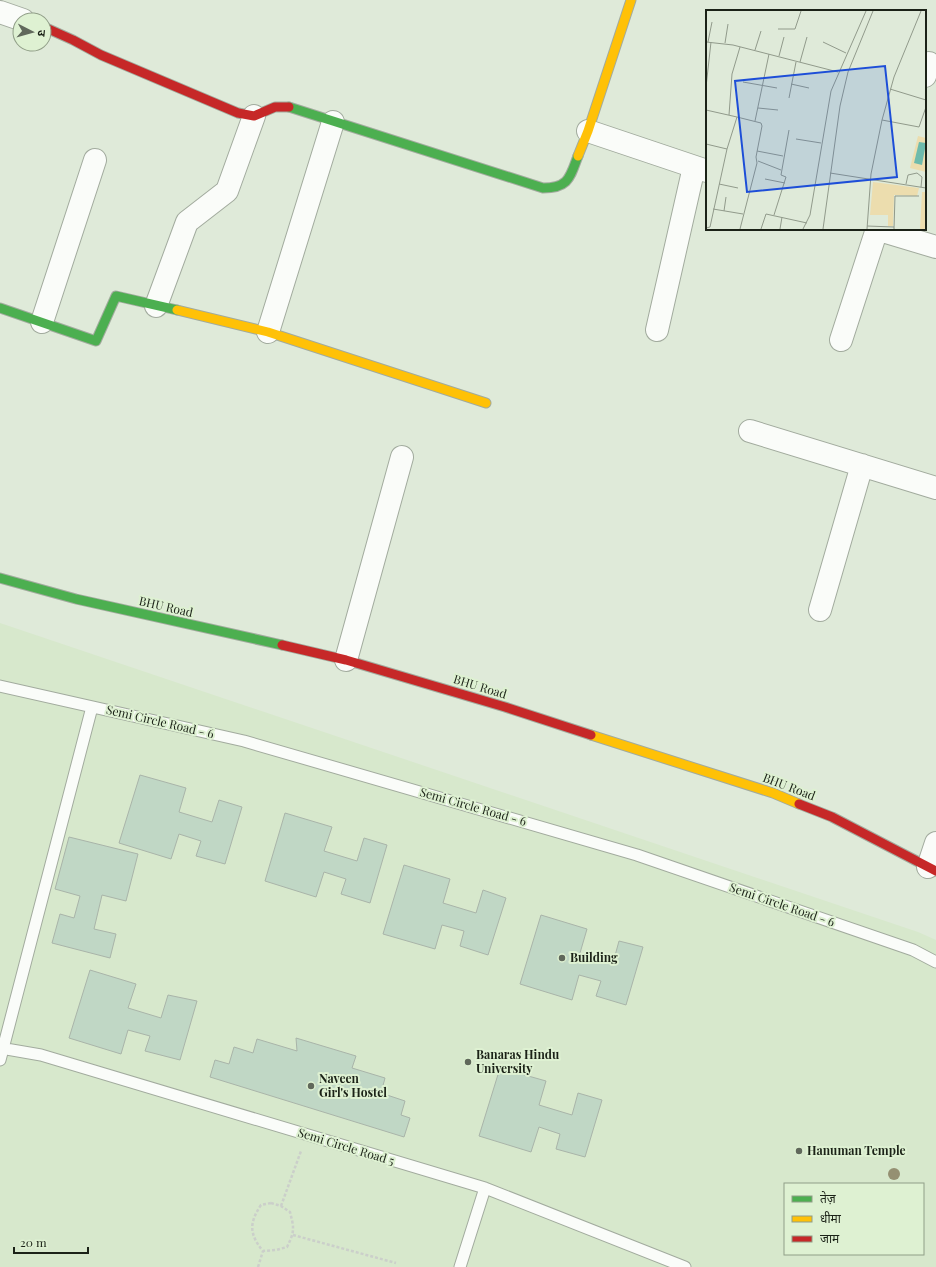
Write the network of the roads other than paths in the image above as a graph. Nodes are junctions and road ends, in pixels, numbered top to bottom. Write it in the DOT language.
graph roads {
  1 [pos="631,0"];
  2 [pos="0,12"];
  3 [pos="12,16"];
  4 [pos="52,30"];
  5 [pos="254,116"];
  6 [pos="333,122"];
  7 [pos="588,131"];
  8 [pos="95,160"];
  9 [pos="700,169"];
  10 [pos="877,230"];
  11 [pos="880,230"];
  12 [pos="936,247"];
  13 [pos="156,306"];
  14 [pos="0,308"];
  15 [pos="42,322"];
  16 [pos="658,330"];
  17 [pos="268,332"];
  18 [pos="841,340"];
  19 [pos="486,403"];
  20 [pos="750,431"];
  21 [pos="402,457"];
  22 [pos="862,465"];
  23 [pos="936,488"];
  24 [pos="0,578"];
  25 [pos="820,610"];
  26 [pos="346,660"];
  27 [pos="0,686"];
  28 [pos="92,707"];
  29 [pos="936,843"];
  30 [pos="932,869"];
  31 [pos="936,962"];
  32 [pos="2,1048"];
  33 [pos="0,1060"];
  34 [pos="485,1188"];
  35 [pos="460,1267"];
  36 [pos="686,1267"];
  1 -- 7 [label="street"];
  2 -- 3 [label="street"];
  4 -- 5 [label="street"];
  5 -- 6 [label="street"];
  5 -- 13 [label="street"];
  6 -- 7 [label="street"];
  6 -- 17 [label="street"];
  7 -- 9 [label="street"];
  8 -- 15 [label="street"];
  9 -- 16 [label="street"];
  10 -- 18 [label="street"];
  11 -- 12 [label="street"];
  13 -- 15 [label="street"];
  13 -- 17 [label="street"];
  14 -- 15 [label="street"];
  17 -- 19 [label="street"];
  20 -- 22 [label="street"];
  21 -- 26 [label="street"];
  22 -- 23 [label="street"];
  22 -- 25 [label="street"];
  24 -- 26 [label="street, BHU Road"];
  26 -- 30 [label="street, BHU Road"];
  27 -- 28 [label="lane, Semi Circle Road - 6"];
  28 -- 31 [label="lane, Semi Circle Road - 6"];
  28 -- 32 [label="lane"];
  29 -- 30 [label="street"];
  32 -- 33 [label="lane"];
  32 -- 34 [label="lane, Semi Circle Road 5"];
  34 -- 35 [label="lane"];
  34 -- 36 [label="lane, Semi Circle Road 5"];
}
